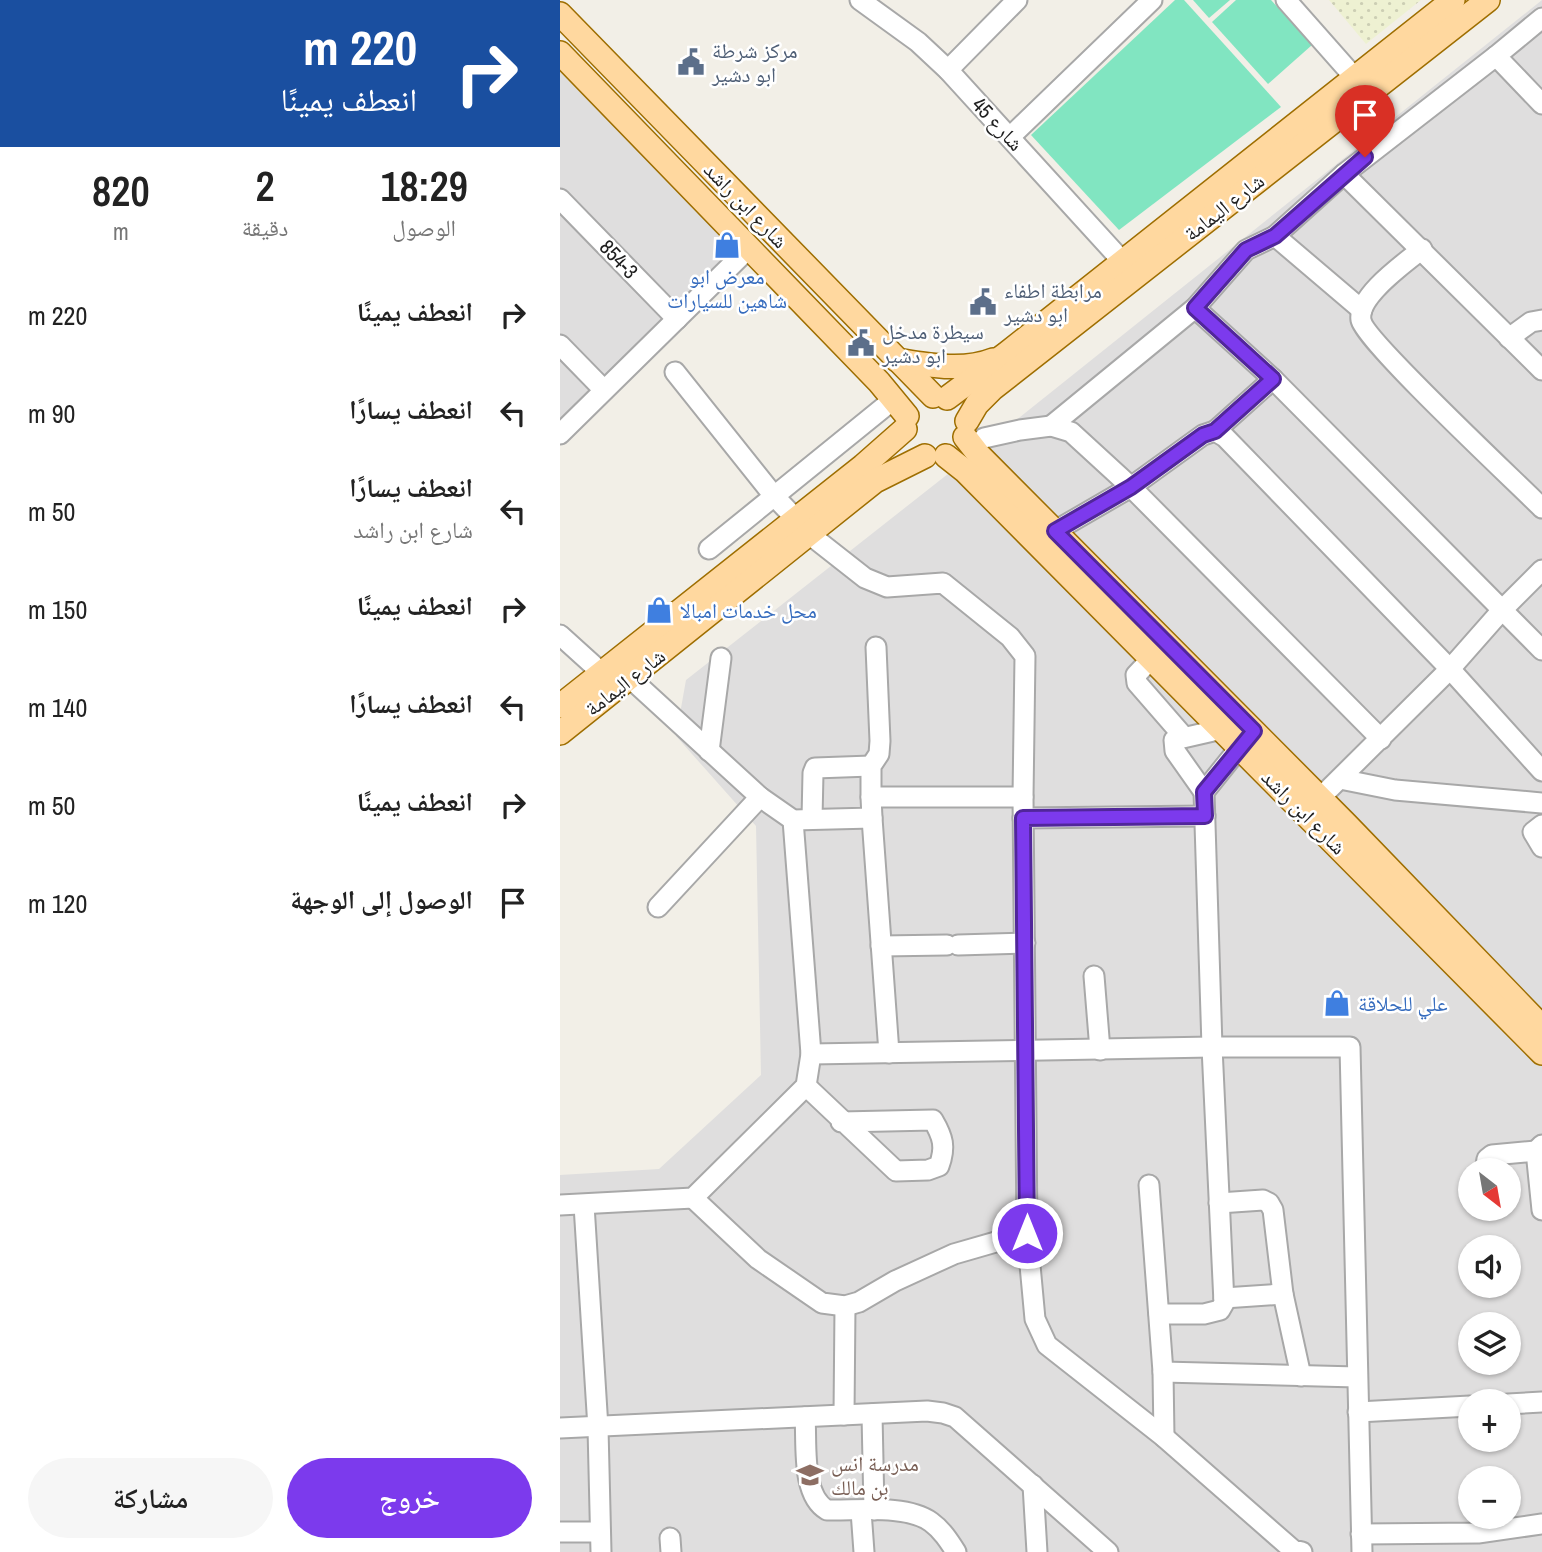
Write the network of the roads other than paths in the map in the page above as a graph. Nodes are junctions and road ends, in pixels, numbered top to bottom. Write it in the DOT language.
graph roads {
  1 [pos="1017,0"];
  2 [pos="1152,0"];
  3 [pos="1286,0"];
  4 [pos="1453,0"];
  5 [pos="1488,0"];
  6 [pos="870,2"];
  7 [pos="560,14"];
  8 [pos="1542,18"];
  9 [pos="560,53"];
  10 [pos="1496,56"];
  11 [pos="948,69"];
  12 [pos="1355,78"];
  13 [pos="1542,104"];
  14 [pos="1010,137"];
  15 [pos="1344,174"];
  16 [pos="560,199"];
  17 [pos="1275,236"];
  18 [pos="750,247"];
  19 [pos="1422,249"];
  20 [pos="1123,262"];
  21 [pos="1195,308"];
  22 [pos="1362,310"];
  23 [pos="677,319"];
  24 [pos="1542,320"];
  25 [pos="1509,338"];
  26 [pos="560,345"];
  27 [pos="1006,354"];
  28 [pos="897,360"];
  29 [pos="1542,370"];
  30 [pos="675,372"];
  31 [pos="1273,379"];
  32 [pos="604,390"];
  33 [pos="940,397"];
  34 [pos="902,415"];
  35 [pos="1051,426"];
  36 [pos="1215,431"];
  37 [pos="972,432"];
  38 [pos="560,434"];
  39 [pos="935,456"];
  40 [pos="1131,487"];
  41 [pos="774,496"];
  42 [pos="1542,508"];
  43 [pos="802,527"];
  44 [pos="1055,531"];
  45 [pos="709,549"];
  46 [pos="1542,570"];
  47 [pos="1502,610"];
  48 [pos="560,635"];
  49 [pos="876,647"];
  50 [pos="1542,650"];
  51 [pos="722,658"];
  52 [pos="1152,658"];
  53 [pos="1450,669"];
  54 [pos="602,673"];
  55 [pos="630,678"];
  56 [pos="560,706"];
  57 [pos="1222,729"];
  58 [pos="560,733"];
  59 [pos="1184,737"];
  60 [pos="1246,739"];
  61 [pos="1381,739"];
  62 [pos="709,751"];
  63 [pos="871,766"];
  64 [pos="1542,771"];
  65 [pos="1340,779"];
  66 [pos="1204,792"];
  67 [pos="760,797"];
  68 [pos="871,797"];
  69 [pos="1023,797"];
  70 [pos="1320,798"];
  71 [pos="1542,803"];
  72 [pos="1205,816"];
  73 [pos="872,818"];
  74 [pos="1023,818"];
  75 [pos="802,820"];
  76 [pos="1542,825"];
  77 [pos="1542,847"];
  78 [pos="658,907"];
  79 [pos="1025,943"];
  80 [pos="881,946"];
  81 [pos="1094,976"];
  82 [pos="1542,1027"];
  83 [pos="1212,1047"];
  84 [pos="1100,1050"];
  85 [pos="1026,1052"];
  86 [pos="889,1053"];
  87 [pos="1542,1053"];
  88 [pos="811,1054"];
  89 [pos="806,1086"];
  90 [pos="841,1122"];
  91 [pos="1539,1148"];
  92 [pos="1488,1158"];
  93 [pos="1149,1185"];
  94 [pos="693,1198"];
  95 [pos="1219,1203"];
  96 [pos="560,1205"];
  97 [pos="584,1205"];
  98 [pos="1542,1210"];
  99 [pos="1027,1233"];
  100 [pos="1283,1294"];
  101 [pos="1224,1298"];
  102 [pos="845,1306"];
  103 [pos="1159,1314"];
  104 [pos="1163,1373"];
  105 [pos="1301,1376"];
  106 [pos="1357,1377"];
  107 [pos="1542,1402"];
  108 [pos="1521,1403"];
  109 [pos="1458,1407"];
  110 [pos="1358,1412"];
  111 [pos="872,1414"];
  112 [pos="844,1415"];
  113 [pos="805,1417"];
  114 [pos="560,1428"];
  115 [pos="598,1428"];
  116 [pos="1164,1437"];
  117 [pos="1033,1486"];
  118 [pos="867,1510"];
  119 [pos="1542,1524"];
  120 [pos="560,1532"];
  121 [pos="600,1532"];
  122 [pos="1362,1543"];
  123 [pos="601,1552"];
  124 [pos="864,1552"];
  125 [pos="956,1552"];
  126 [pos="1037,1552"];
  127 [pos="1108,1552"];
  128 [pos="1302,1552"];
  1 -- 11 [label="street"];
  2 -- 14 [label="street"];
  3 -- 12 [label="street"];
  4 -- 12 [label="main road, شارع اليمامة"];
  5 -- 37 [label="main road, شارع اليمامة"];
  6 -- 11 [label="street, شارع 45"];
  7 -- 28 [label="main road, شارع ابن راشد"];
  8 -- 10 [label="street"];
  9 -- 18 [label="main road, شارع ابن راشد"];
  10 -- 13 [label="street"];
  10 -- 15 [label="street"];
  11 -- 14 [label="street, شارع 45"];
  12 -- 20 [label="main road, شارع اليمامة"];
  14 -- 20 [label="street, شارع 45"];
  15 -- 17 [label="street"];
  15 -- 19 [label="street"];
  16 -- 23 [label="street, 854-3"];
  17 -- 21 [label="street"];
  17 -- 22 [label="street"];
  18 -- 23 [label="street"];
  18 -- 34 [label="main road, شارع ابن راشد"];
  19 -- 22 [label="street"];
  19 -- 25 [label="street"];
  20 -- 27 [label="main road, شارع اليمامة"];
  21 -- 31 [label="street"];
  21 -- 35 [label="street"];
  22 -- 42 [label="street"];
  23 -- 32 [label="street"];
  24 -- 25 [label="street"];
  25 -- 29 [label="street"];
  26 -- 32 [label="street"];
  27 -- 28 [label="main road"];
  27 -- 33 [label="main road, شارع اليمامة"];
  28 -- 33 [label="main road, شارع ابن راشد"];
  30 -- 41 [label="street"];
  31 -- 36 [label="street"];
  31 -- 47 [label="street"];
  32 -- 38 [label="street"];
  33 -- 34 [label="main road"];
  33 -- 37 [label="main road"];
  34 -- 39 [label="main road"];
  34 -- 41 [label="street"];
  34 -- 43 [label="main road, شارع اليمامة"];
  35 -- 37 [label="street"];
  35 -- 40 [label="street"];
  36 -- 40 [label="street"];
  36 -- 53 [label="street"];
  37 -- 39 [label="main road"];
  37 -- 44 [label="main road, شارع ابن راشد"];
  39 -- 43 [label="main road, شارع اليمامة"];
  39 -- 52 [label="main road, شارع ابن راشد"];
  40 -- 44 [label="street"];
  40 -- 61 [label="street"];
  41 -- 43 [label="street"];
  41 -- 45 [label="street"];
  43 -- 54 [label="main road, شارع اليمامة"];
  43 -- 55 [label="main road, شارع اليمامة"];
  43 -- 69 [label="street"];
  44 -- 60 [label="main road, شارع ابن راشد"];
  46 -- 47 [label="street"];
  47 -- 50 [label="street"];
  47 -- 53 [label="street"];
  48 -- 54 [label="street"];
  49 -- 63 [label="street"];
  51 -- 62 [label="street"];
  52 -- 57 [label="main road, شارع ابن راشد"];
  52 -- 59 [label="street"];
  53 -- 61 [label="street"];
  53 -- 64 [label="street"];
  54 -- 56 [label="main road, شارع اليمامة"];
  55 -- 58 [label="main road, شارع اليمامة"];
  55 -- 62 [label="street"];
  57 -- 59 [label="street"];
  57 -- 60 [label="main road, شارع ابن راشد"];
  59 -- 66 [label="street"];
  60 -- 66 [label="street"];
  60 -- 70 [label="main road, شارع ابن راشد"];
  60 -- 87 [label="main road, شارع ابن راشد"];
  61 -- 65 [label="street"];
  62 -- 67 [label="street"];
  63 -- 68 [label="street"];
  63 -- 75 [label="street"];
  65 -- 70 [label="street"];
  65 -- 71 [label="street"];
  66 -- 72 [label="street"];
  67 -- 75 [label="street"];
  67 -- 78 [label="street"];
  68 -- 69 [label="street"];
  68 -- 73 [label="street"];
  69 -- 74 [label="street"];
  70 -- 82 [label="main road, شارع ابن راشد"];
  72 -- 74 [label="street"];
  72 -- 83 [label="street"];
  73 -- 75 [label="street"];
  73 -- 80 [label="street"];
  74 -- 79 [label="street"];
  75 -- 88 [label="street"];
  76 -- 77 [label="street"];
  79 -- 80 [label="street"];
  79 -- 85 [label="street"];
  80 -- 86 [label="street"];
  81 -- 84 [label="street"];
  83 -- 84 [label="street"];
  83 -- 95 [label="street"];
  83 -- 106 [label="street"];
  84 -- 85 [label="street"];
  85 -- 86 [label="street"];
  85 -- 99 [label="street"];
  86 -- 88 [label="street"];
  88 -- 89 [label="street"];
  89 -- 90 [label="street"];
  89 -- 94 [label="street"];
  90 -- 90 [label="street"];
  91 -- 92 [label="street"];
  91 -- 98 [label="street"];
  93 -- 103 [label="street"];
  94 -- 97 [label="street"];
  94 -- 102 [label="street"];
  95 -- 100 [label="street"];
  95 -- 101 [label="street"];
  96 -- 97 [label="street"];
  97 -- 115 [label="street"];
  99 -- 102 [label="street"];
  99 -- 116 [label="street"];
  100 -- 101 [label="street"];
  100 -- 105 [label="street"];
  101 -- 103 [label="street"];
  102 -- 112 [label="street"];
  103 -- 104 [label="street"];
  104 -- 105 [label="street"];
  104 -- 116 [label="street"];
  105 -- 106 [label="street"];
  106 -- 110 [label="street"];
  107 -- 108 [label="street"];
  109 -- 110 [label="street"];
  110 -- 122 [label="street"];
  111 -- 112 [label="street"];
  111 -- 117 [label="street"];
  111 -- 118 [label="street"];
  112 -- 113 [label="street"];
  113 -- 115 [label="street"];
  113 -- 118 [label="street"];
  114 -- 115 [label="street"];
  115 -- 121 [label="street"];
  116 -- 128 [label="street"];
  117 -- 126 [label="street"];
  117 -- 127 [label="street"];
  118 -- 124 [label="street"];
  118 -- 125 [label="street"];
  119 -- 122 [label="street"];
  120 -- 121 [label="street"];
  121 -- 123 [label="street"];
}
